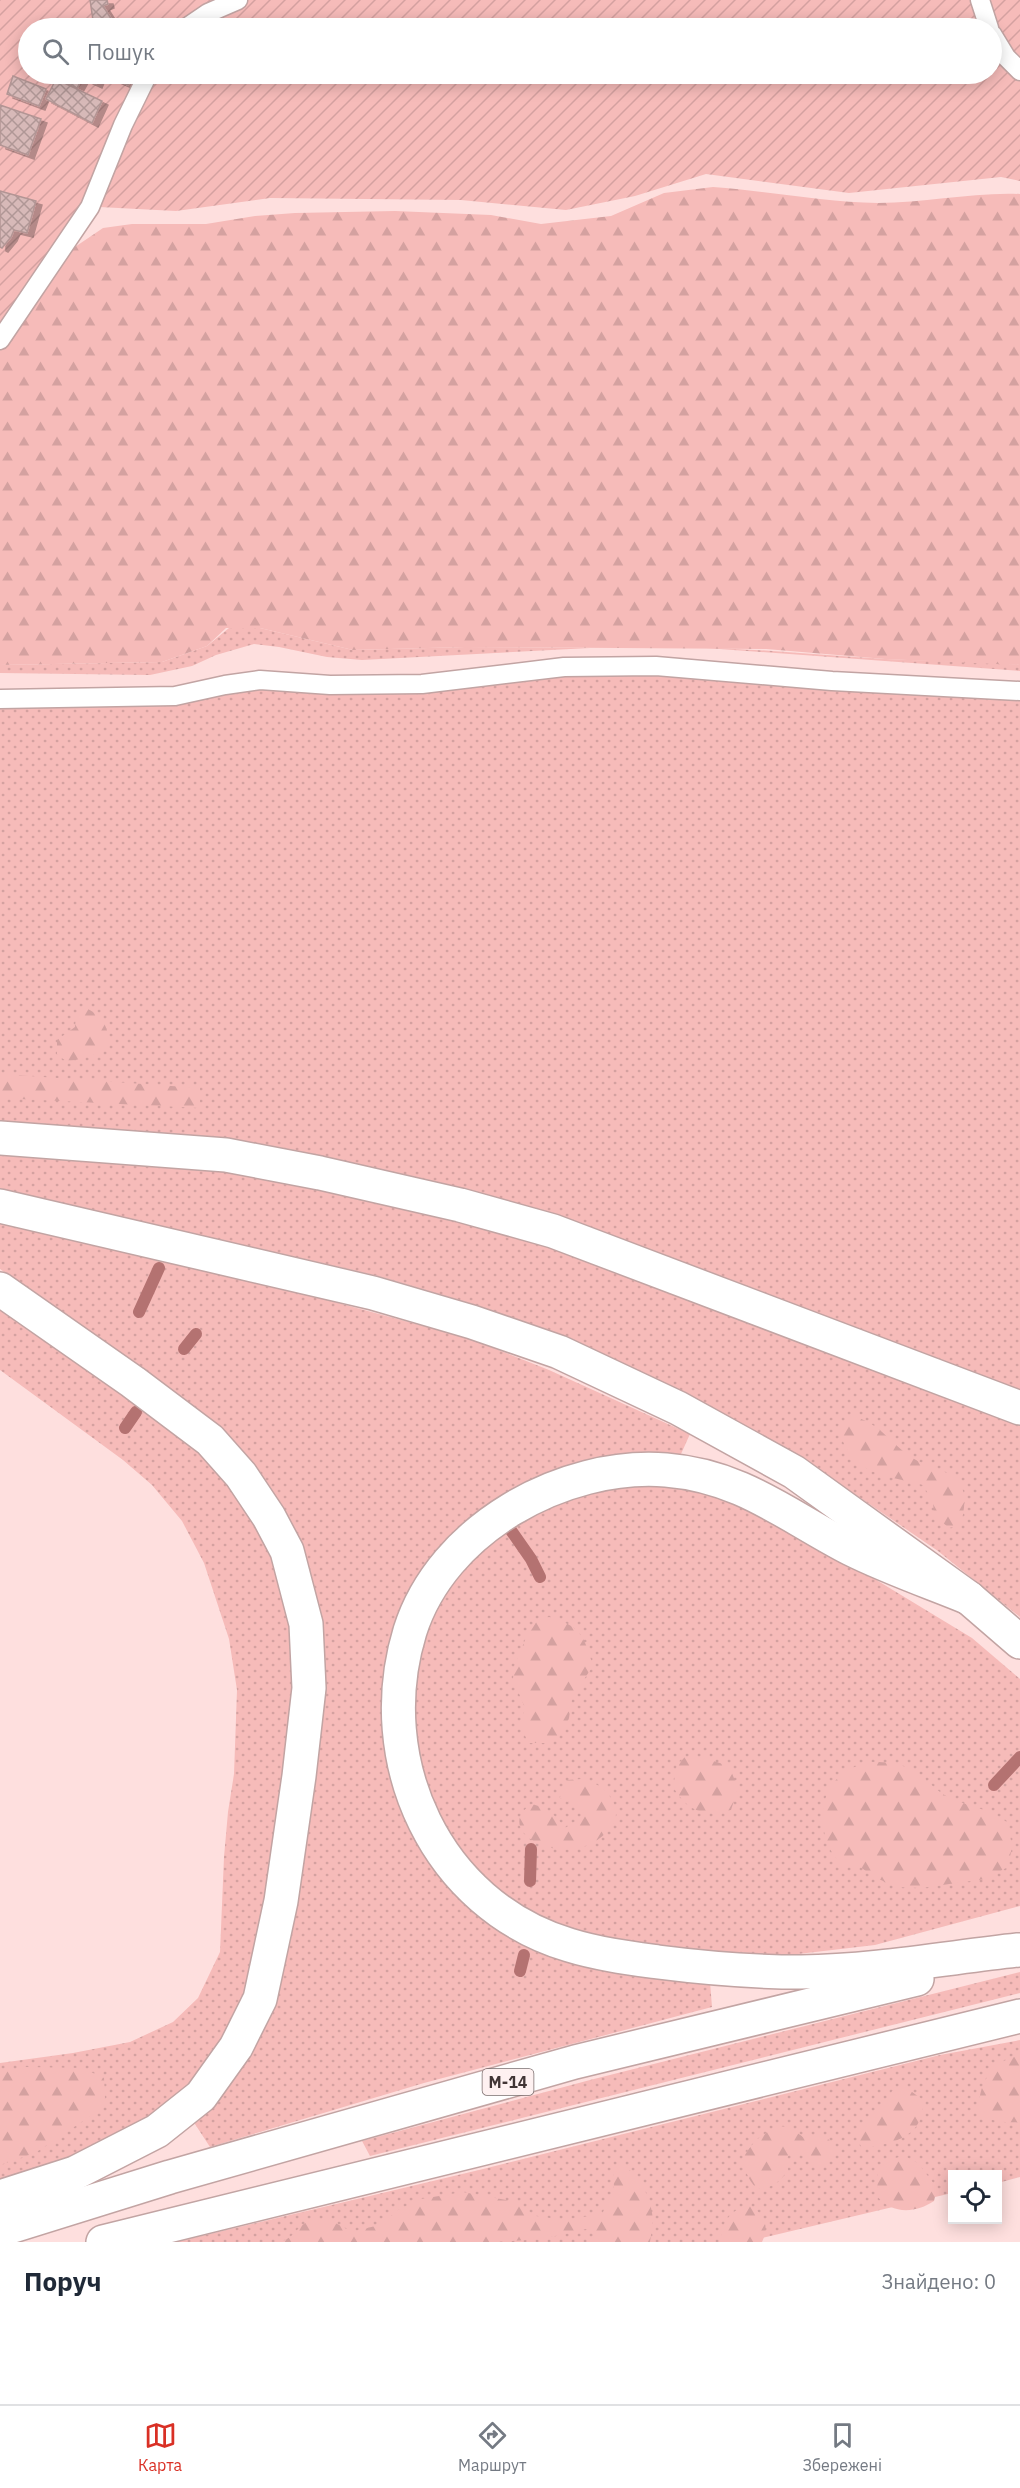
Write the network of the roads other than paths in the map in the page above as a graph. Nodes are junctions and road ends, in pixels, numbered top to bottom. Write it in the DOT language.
graph roads {
  1 [pos="238,0"];
  2 [pos="980,0"];
  3 [pos="201,18"];
  4 [pos="986,18"];
  5 [pos="1002,50"];
  6 [pos="1020,71"];
  7 [pos="143,84"];
  8 [pos="0,340"];
  9 [pos="1020,692"];
  10 [pos="0,699"];
  11 [pos="0,1138"];
  12 [pos="0,1206"];
  13 [pos="0,1289"];
  14 [pos="1020,1408"];
  15 [pos="969,1598"];
  16 [pos="1020,1642"];
  17 [pos="1019,1950"];
  18 [pos="1020,2016"];
  19 [pos="0,2197"];
  20 [pos="0,2230"];
  21 [pos="103,2242"];
  1 -- 3 [label="lane"];
  2 -- 4 [label="lane"];
  5 -- 6 [label="lane"];
  7 -- 8 [label="lane"];
  9 -- 10 [label="lane"];
  11 -- 14 [label="highway"];
  12 -- 15 [label="highway"];
  13 -- 19 [label="highway"];
  15 -- 16 [label="highway"];
  15 -- 17 [label="highway"];
  17 -- 20 [label="highway, М-14"];
  18 -- 21 [label="highway"];
}
